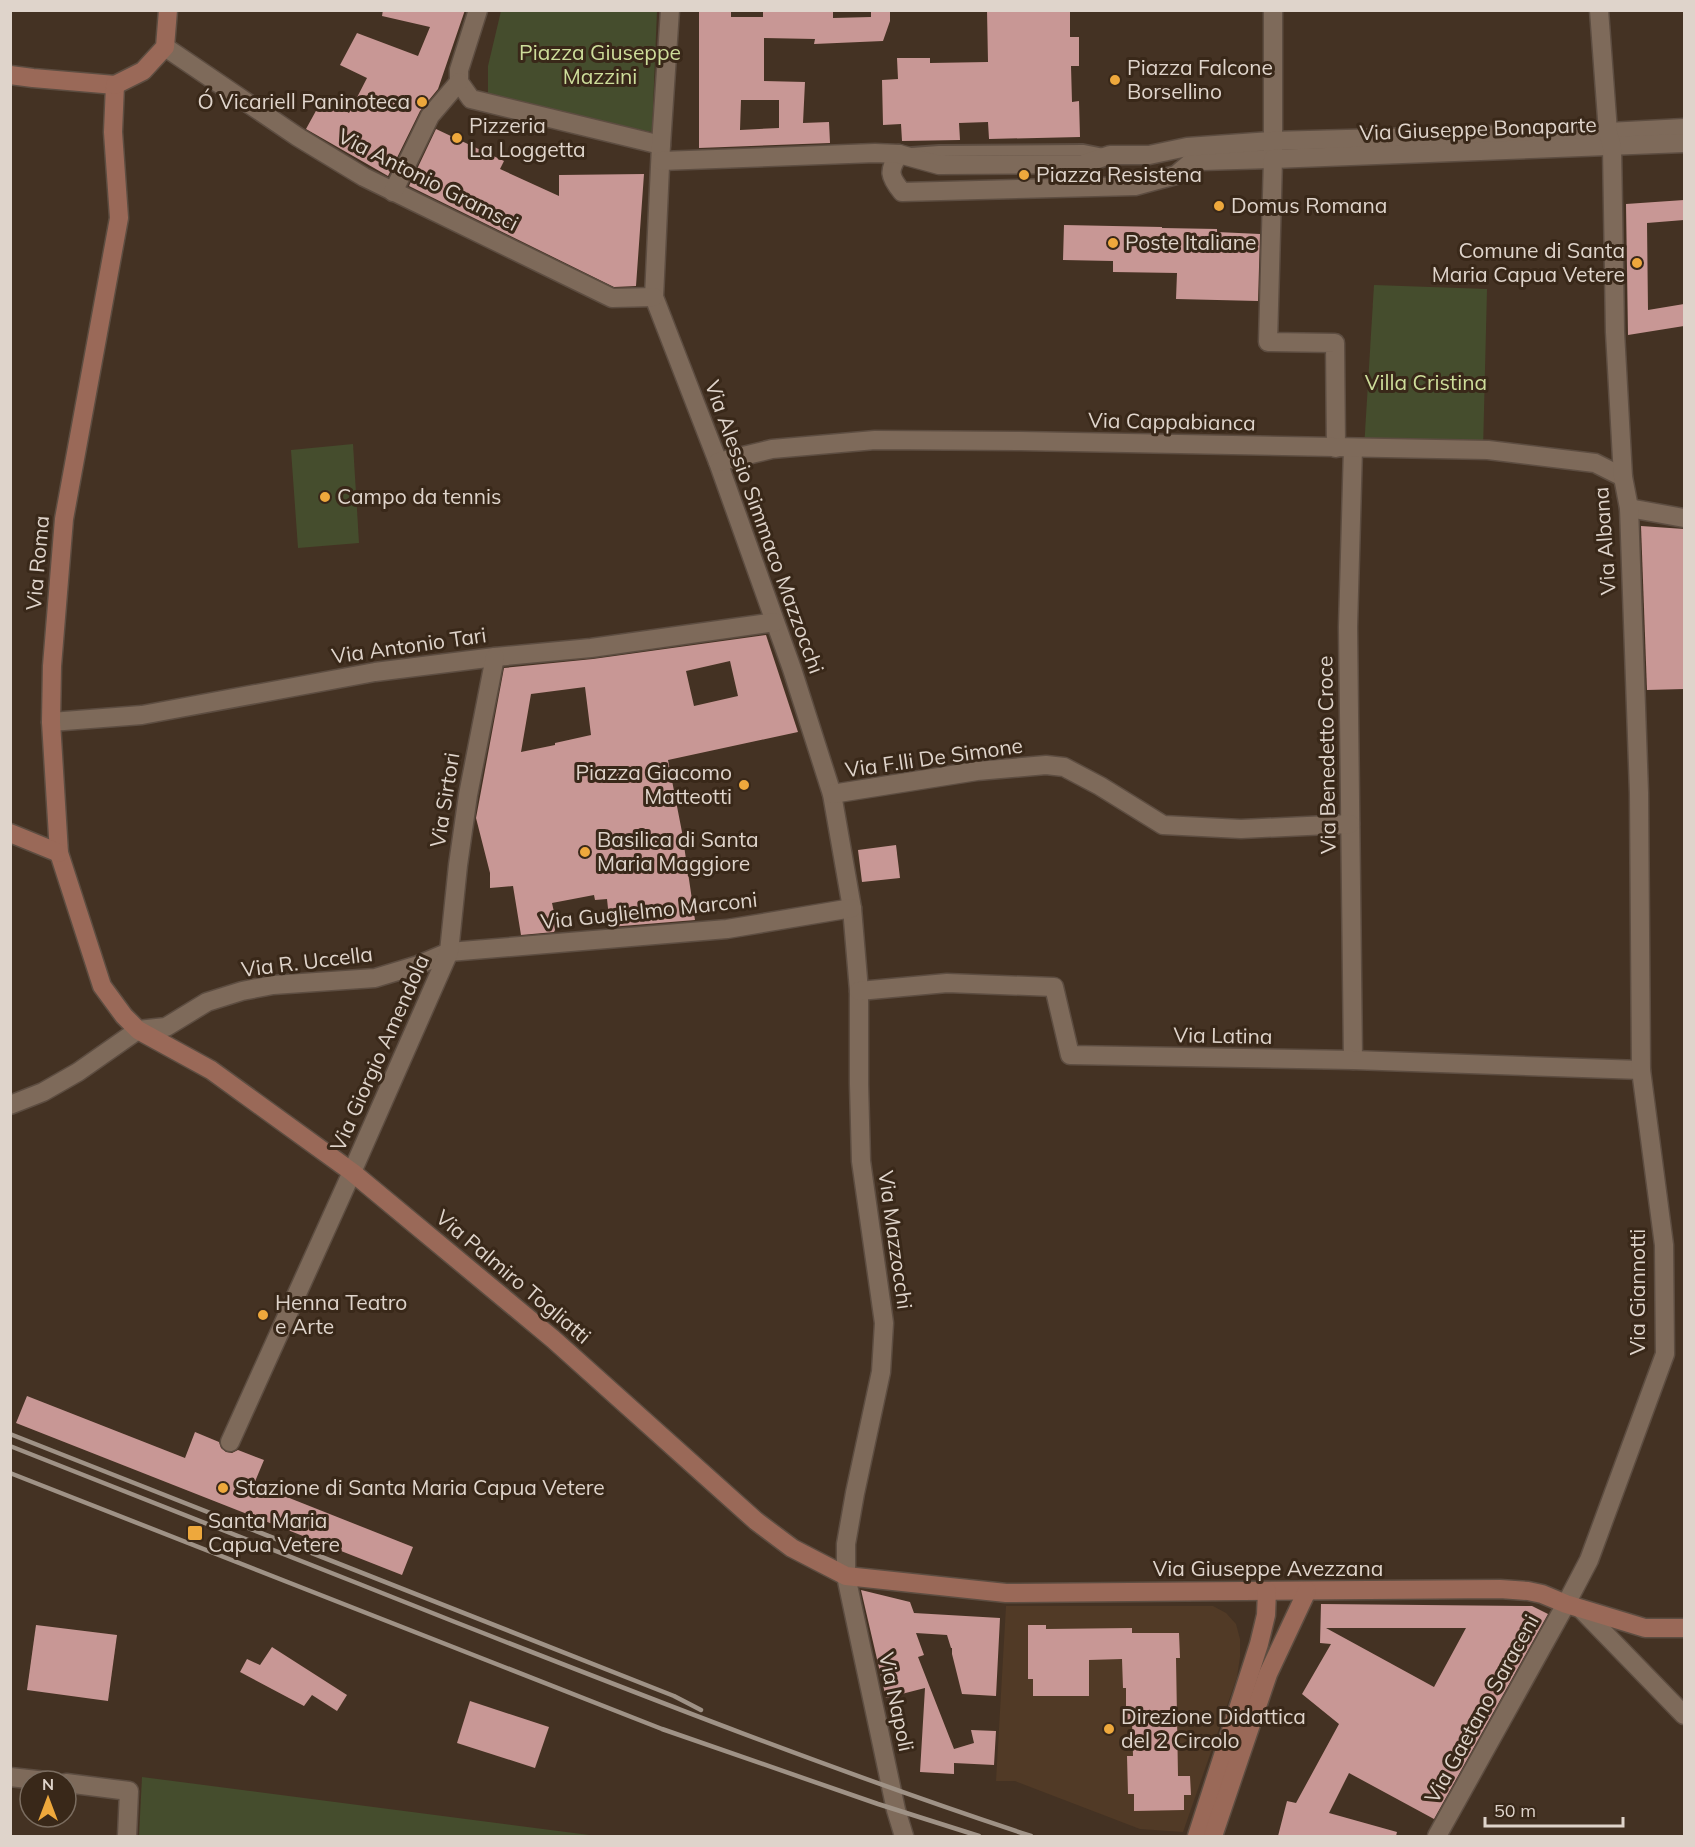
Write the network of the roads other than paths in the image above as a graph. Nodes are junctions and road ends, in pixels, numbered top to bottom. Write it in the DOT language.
graph roads {
  1 [pos="168,10"];
  2 [pos="478,10"];
  3 [pos="670,10"];
  4 [pos="1273,10"];
  5 [pos="1599,10"];
  6 [pos="165,47"];
  7 [pos="10,75"];
  8 [pos="459,82"];
  9 [pos="115,85"];
  10 [pos="1684,128"];
  11 [pos="1610,139"];
  12 [pos="1684,143"];
  13 [pos="661,153"];
  14 [pos="1153,153"];
  15 [pos="899,154"];
  16 [pos="1272,157"];
  17 [pos="1160,180"];
  18 [pos="393,192"];
  19 [pos="654,297"];
  20 [pos="1345,448"];
  21 [pos="718,462"];
  22 [pos="1623,477"];
  23 [pos="1629,508"];
  24 [pos="1684,518"];
  25 [pos="775,622"];
  26 [pos="495,657"];
  27 [pos="51,722"];
  28 [pos="832,794"];
  29 [pos="1350,824"];
  30 [pos="10,833"];
  31 [pos="59,853"];
  32 [pos="852,908"];
  33 [pos="450,952"];
  34 [pos="859,991"];
  35 [pos="138,1030"];
  36 [pos="1353,1060"];
  37 [pos="1641,1070"];
  38 [pos="10,1105"];
  39 [pos="352,1172"];
  40 [pos="230,1442"];
  41 [pos="846,1575"];
  42 [pos="1307,1591"];
  43 [pos="1267,1592"];
  44 [pos="1574,1606"];
  45 [pos="1684,1628"];
  46 [pos="1684,1714"];
  47 [pos="78,1785"];
  48 [pos="127,1836"];
  49 [pos="904,1836"];
  50 [pos="1197,1836"];
  51 [pos="1213,1836"];
  52 [pos="1437,1836"];
  1 -- 6 [label="street"];
  2 -- 8 [label="street"];
  3 -- 13 [label="street"];
  4 -- 16 [label="street"];
  5 -- 11 [label="street, Via Albana"];
  6 -- 9 [label="street"];
  6 -- 18 [label="street, Via Antonio Gramsci"];
  7 -- 9 [label="street"];
  8 -- 13 [label="street"];
  8 -- 18 [label="street"];
  9 -- 27 [label="street, Via Roma"];
  10 -- 11 [label="street"];
  11 -- 12 [label="street, Via Giuseppe Bonaparte"];
  11 -- 16 [label="street, Via Giuseppe Bonaparte"];
  11 -- 22 [label="street, Via Albana"];
  13 -- 15 [label="street, Via Giuseppe Bonaparte"];
  13 -- 19 [label="street, Via Alessio Simmaco Mazzocchi"];
  14 -- 15 [label="street, Via Giuseppe Bonaparte"];
  14 -- 16 [label="street, Via Giuseppe Bonaparte"];
  14 -- 17 [label="street"];
  15 -- 17 [label="street, Via Giuseppe Bonaparte"];
  16 -- 17 [label="street, Via Giuseppe Bonaparte"];
  16 -- 20 [label="street, Via Benedetto Croce"];
  18 -- 19 [label="street, Via Antonio Gramsci"];
  19 -- 21 [label="street, Via Alessio Simmaco Mazzocchi"];
  20 -- 21 [label="street, Via Cappabianca"];
  20 -- 22 [label="street, Via Cappabianca"];
  20 -- 29 [label="street, Via Benedetto Croce"];
  21 -- 25 [label="street, Via Alessio Simmaco Mazzocchi"];
  22 -- 23 [label="street, Via Albana"];
  23 -- 24 [label="street"];
  23 -- 37 [label="street, Via Albana"];
  25 -- 26 [label="street, Via Antonio Tari"];
  25 -- 28 [label="street, Via Alessio Simmaco Mazzocchi"];
  26 -- 27 [label="street, Via Antonio Tari"];
  26 -- 33 [label="street, Via Sirtori"];
  27 -- 31 [label="street, Via Roma"];
  28 -- 29 [label="street, Via F.lli De Simone"];
  28 -- 32 [label="street, Via Alessio Simmaco Mazzocchi"];
  29 -- 36 [label="street, Via Benedetto Croce"];
  30 -- 31 [label="street"];
  31 -- 35 [label="street, Via Roma"];
  32 -- 33 [label="street, Via Guglielmo Marconi"];
  32 -- 34 [label="street, Via Mazzocchi"];
  33 -- 35 [label="street, Via R. Uccella"];
  33 -- 39 [label="street, Via Giorgio Amendola"];
  34 -- 36 [label="street, Via Latina"];
  34 -- 41 [label="street, Via Mazzocchi"];
  35 -- 38 [label="street"];
  35 -- 39 [label="street, Via Palmiro Togliatti"];
  36 -- 37 [label="street, Via Latina"];
  37 -- 44 [label="street, Via Giannotti"];
  39 -- 40 [label="street, Via Giorgio Amendola"];
  39 -- 41 [label="street, Via Palmiro Togliatti"];
  41 -- 43 [label="street, Via Giuseppe Avezzana"];
  41 -- 49 [label="street, Via Napoli"];
  42 -- 43 [label="street, Via Giuseppe Avezzana"];
  42 -- 44 [label="street, Via Giuseppe Avezzana"];
  42 -- 51 [label="street"];
  43 -- 50 [label="street"];
  44 -- 45 [label="street, Via Giuseppe Avezzana"];
  44 -- 46 [label="street"];
  44 -- 52 [label="street, Via Gaetano Saraceni"];
  47 -- 48 [label="street"];
}
